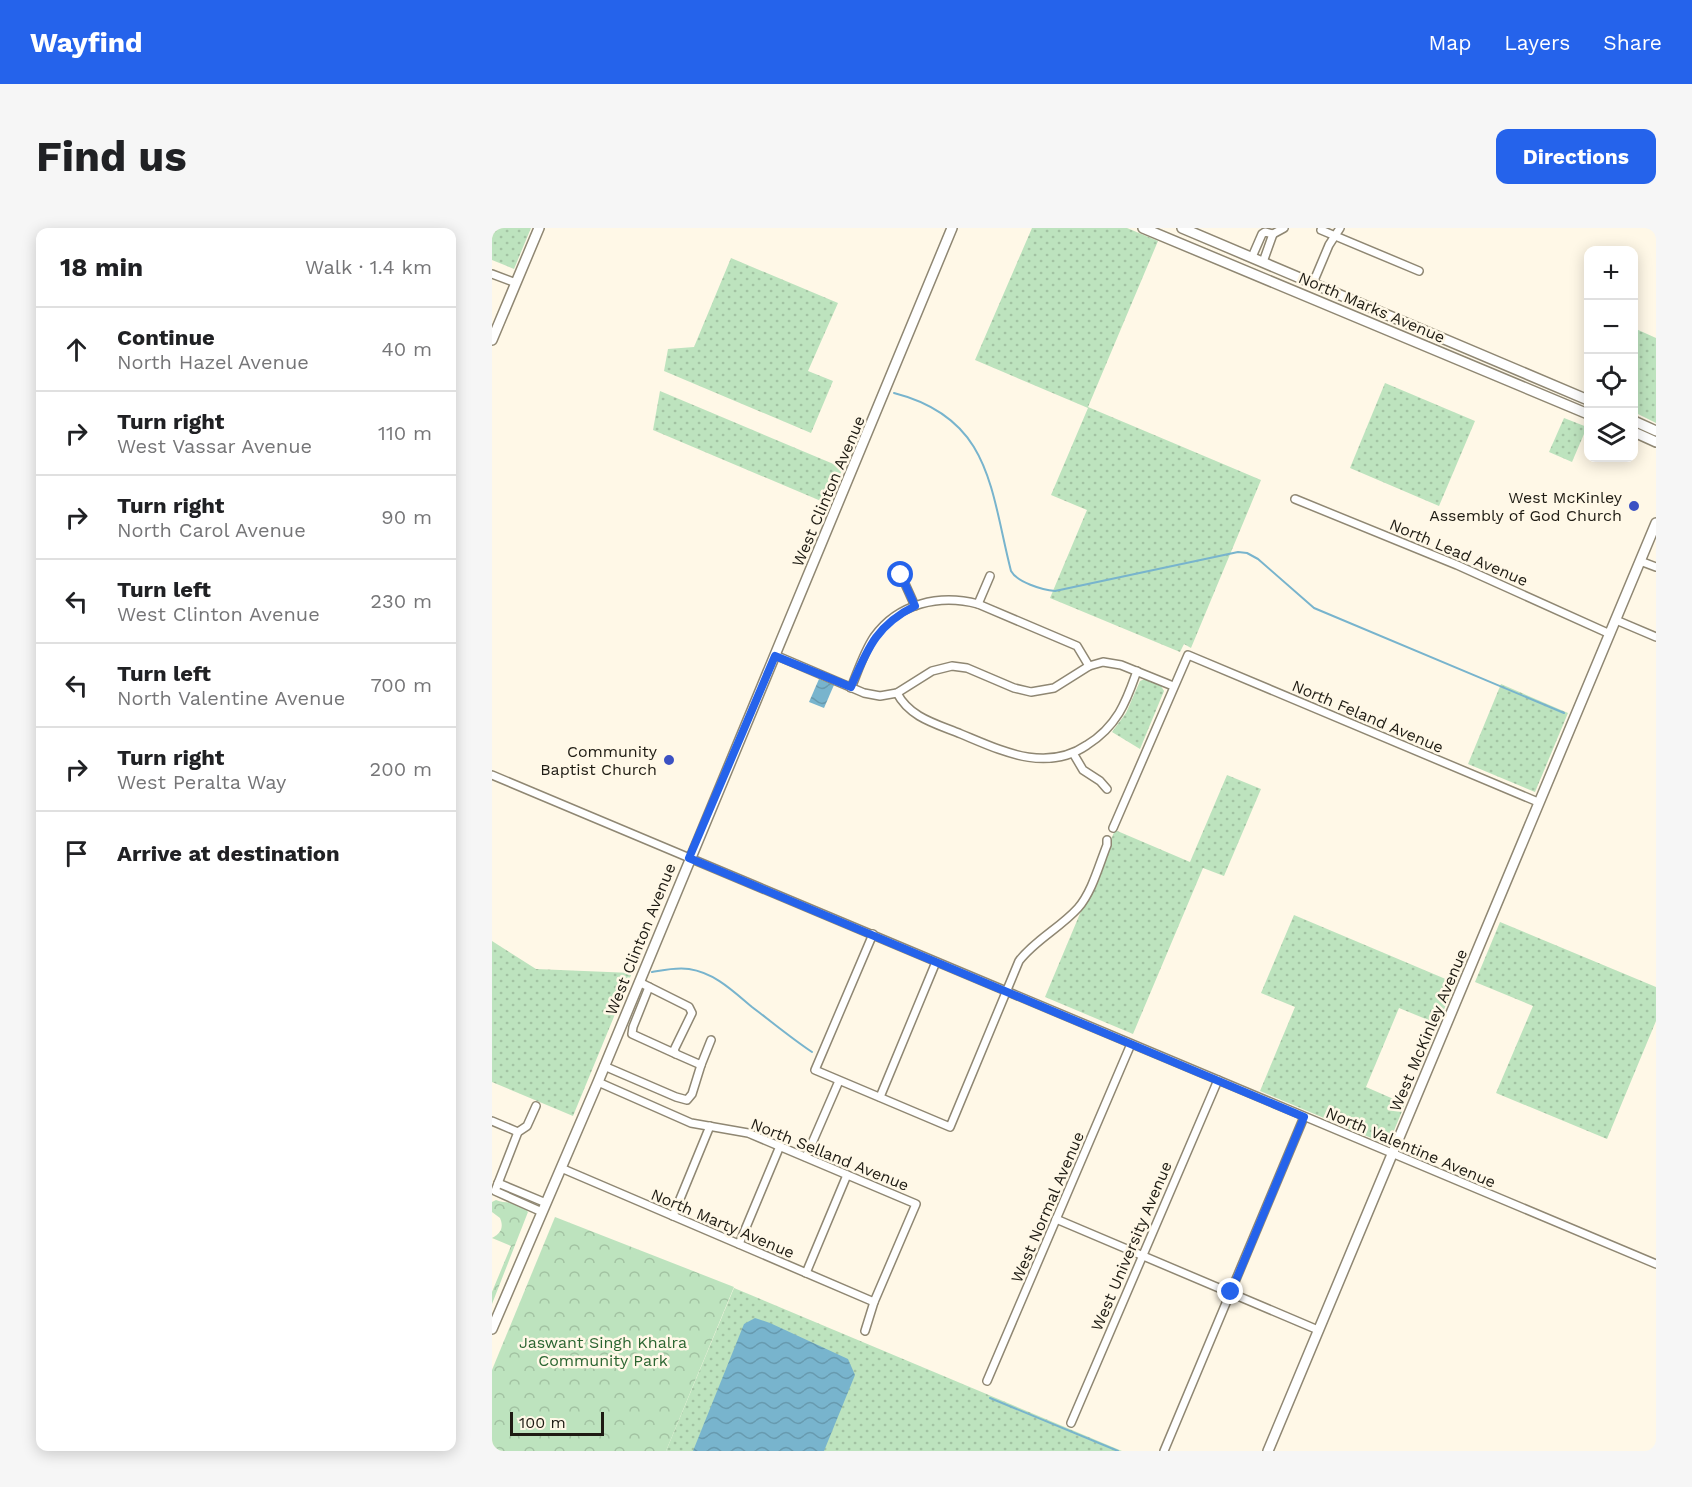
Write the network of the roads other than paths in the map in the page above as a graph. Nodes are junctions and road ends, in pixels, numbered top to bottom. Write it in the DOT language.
graph roads {
  1 [pos="539,228"];
  2 [pos="952,228"];
  3 [pos="1143,228"];
  4 [pos="1182,228"];
  5 [pos="1284,228"];
  6 [pos="1340,228"];
  7 [pos="1321,230"];
  8 [pos="1273,234"];
  9 [pos="1335,236"];
  10 [pos="1259,241"];
  11 [pos="1269,246"];
  12 [pos="1252,257"];
  13 [pos="1263,262"];
  14 [pos="1419,271"];
  15 [pos="492,274"];
  16 [pos="516,283"];
  17 [pos="1313,283"];
  18 [pos="1338,293"];
  19 [pos="1333,307"];
  20 [pos="492,340"];
  21 [pos="1442,352"];
  22 [pos="1504,364"];
  23 [pos="1584,398"];
  24 [pos="1584,412"];
  25 [pos="1638,423"];
  26 [pos="1656,431"];
  27 [pos="1638,434"];
  28 [pos="1656,442"];
  29 [pos="1295,499"];
  30 [pos="1656,523"];
  31 [pos="1640,561"];
  32 [pos="1656,567"];
  33 [pos="901,575"];
  34 [pos="990,576"];
  35 [pos="978,604"];
  36 [pos="915,606"];
  37 [pos="1616,620"];
  38 [pos="1610,634"];
  39 [pos="1656,637"];
  40 [pos="775,656"];
  41 [pos="1089,666"];
  42 [pos="1137,671"];
  43 [pos="1173,686"];
  44 [pos="851,687"];
  45 [pos="897,693"];
  46 [pos="1073,753"];
  47 [pos="492,775"];
  48 [pos="1107,789"];
  49 [pos="1538,802"];
  50 [pos="1113,828"];
  51 [pos="1107,840"];
  52 [pos="689,858"];
  53 [pos="873,934"];
  54 [pos="936,962"];
  55 [pos="639,982"];
  56 [pos="649,987"];
  57 [pos="1006,992"];
  58 [pos="711,1040"];
  59 [pos="1131,1044"];
  60 [pos="676,1054"];
  61 [pos="701,1065"];
  62 [pos="604,1066"];
  63 [pos="1218,1080"];
  64 [pos="839,1081"];
  65 [pos="597,1082"];
  66 [pos="880,1097"];
  67 [pos="536,1106"];
  68 [pos="1304,1117"];
  69 [pos="492,1122"];
  70 [pos="710,1126"];
  71 [pos="518,1132"];
  72 [pos="780,1146"];
  73 [pos="1392,1154"];
  74 [pos="806,1157"];
  75 [pos="561,1168"];
  76 [pos="847,1175"];
  77 [pos="498,1183"];
  78 [pos="546,1203"];
  79 [pos="542,1212"];
  80 [pos="673,1216"];
  81 [pos="1056,1219"];
  82 [pos="739,1244"];
  83 [pos="1142,1254"];
  84 [pos="1656,1264"];
  85 [pos="806,1273"];
  86 [pos="1231,1292"];
  87 [pos="874,1302"];
  88 [pos="492,1329"];
  89 [pos="1318,1330"];
  90 [pos="865,1331"];
  91 [pos="987,1381"];
  92 [pos="1071,1423"];
  93 [pos="1164,1451"];
  94 [pos="1268,1451"];
  1 -- 16 [label="main road"];
  2 -- 40 [label="main road, West Clinton Avenue"];
  3 -- 19 [label="main road, North Marks Avenue"];
  4 -- 12 [label="main road, North Marks Avenue"];
  5 -- 8 [label="street"];
  6 -- 9 [label="street"];
  7 -- 9 [label="street"];
  8 -- 10 [label="street"];
  8 -- 11 [label="street"];
  9 -- 14 [label="street"];
  9 -- 17 [label="street"];
  10 -- 11 [label="street"];
  10 -- 12 [label="street"];
  11 -- 13 [label="street"];
  12 -- 13 [label="main road, North Marks Avenue"];
  13 -- 17 [label="main road, North Marks Avenue"];
  15 -- 16 [label="street"];
  16 -- 20 [label="main road"];
  17 -- 18 [label="main road, North Marks Avenue"];
  18 -- 19 [label="main road"];
  18 -- 22 [label="main road, North Marks Avenue"];
  19 -- 21 [label="main road, North Marks Avenue"];
  21 -- 22 [label="main road"];
  21 -- 24 [label="main road, North Marks Avenue"];
  22 -- 23 [label="main road, North Marks Avenue"];
  25 -- 26 [label="main road"];
  27 -- 28 [label="main road"];
  29 -- 38 [label="street, North Lead Avenue"];
  30 -- 31 [label="main road, West McKinley Avenue"];
  31 -- 32 [label="street"];
  31 -- 37 [label="main road, West McKinley Avenue"];
  33 -- 36 [label="street"];
  34 -- 35 [label="street"];
  35 -- 36 [label="street"];
  35 -- 41 [label="street"];
  36 -- 44 [label="street"];
  37 -- 38 [label="main road, West McKinley Avenue"];
  37 -- 39 [label="street"];
  38 -- 49 [label="main road, West McKinley Avenue"];
  40 -- 44 [label="street"];
  40 -- 52 [label="main road, West Clinton Avenue"];
  41 -- 42 [label="street"];
  41 -- 45 [label="street"];
  42 -- 43 [label="street"];
  42 -- 46 [label="street"];
  43 -- 49 [label="street, North Feland Avenue"];
  43 -- 50 [label="street"];
  44 -- 45 [label="street"];
  45 -- 46 [label="street"];
  46 -- 48 [label="street"];
  47 -- 52 [label="street, North Valentine Avenue"];
  49 -- 73 [label="main road, West McKinley Avenue"];
  51 -- 57 [label="street"];
  52 -- 53 [label="street, North Valentine Avenue"];
  52 -- 55 [label="main road, West Clinton Avenue"];
  53 -- 54 [label="street, North Valentine Avenue"];
  53 -- 64 [label="street"];
  54 -- 57 [label="street, North Valentine Avenue"];
  54 -- 66 [label="street"];
  55 -- 56 [label="street"];
  55 -- 62 [label="main road, West Clinton Avenue"];
  56 -- 60 [label="street"];
  56 -- 60 [label="street"];
  57 -- 59 [label="street, North Valentine Avenue"];
  57 -- 66 [label="street"];
  58 -- 61 [label="street"];
  59 -- 63 [label="street, North Valentine Avenue"];
  59 -- 81 [label="street, West Normal Avenue"];
  60 -- 61 [label="street"];
  61 -- 62 [label="street"];
  62 -- 65 [label="main road, West Clinton Avenue"];
  63 -- 68 [label="street, North Valentine Avenue"];
  63 -- 83 [label="street, West University Avenue"];
  64 -- 66 [label="street"];
  64 -- 74 [label="street"];
  65 -- 70 [label="street, North Selland Avenue"];
  65 -- 75 [label="main road, West Clinton Avenue"];
  67 -- 71 [label="street"];
  68 -- 73 [label="street, North Valentine Avenue"];
  68 -- 86 [label="street"];
  69 -- 71 [label="street"];
  70 -- 72 [label="street, North Selland Avenue"];
  70 -- 80 [label="street"];
  71 -- 77 [label="street"];
  72 -- 74 [label="street, North Selland Avenue"];
  72 -- 82 [label="street"];
  73 -- 84 [label="street, North Valentine Avenue"];
  73 -- 89 [label="main road, West McKinley Avenue"];
  74 -- 76 [label="street, North Selland Avenue"];
  75 -- 78 [label="main road, West Clinton Avenue"];
  75 -- 80 [label="street, North Marty Avenue"];
  76 -- 85 [label="street"];
  76 -- 87 [label="street, North Selland Avenue"];
  77 -- 78 [label="street"];
  77 -- 79 [label="street"];
  78 -- 79 [label="main road, West Clinton Avenue"];
  79 -- 88 [label="main road, West Clinton Avenue"];
  80 -- 82 [label="street, North Marty Avenue"];
  81 -- 83 [label="street"];
  81 -- 91 [label="street, West Normal Avenue"];
  82 -- 85 [label="street, North Marty Avenue"];
  83 -- 86 [label="street"];
  83 -- 92 [label="street, West University Avenue"];
  85 -- 87 [label="street, North Marty Avenue"];
  86 -- 89 [label="street"];
  86 -- 93 [label="street"];
  87 -- 90 [label="street"];
  89 -- 94 [label="main road, West McKinley Avenue"];
}
